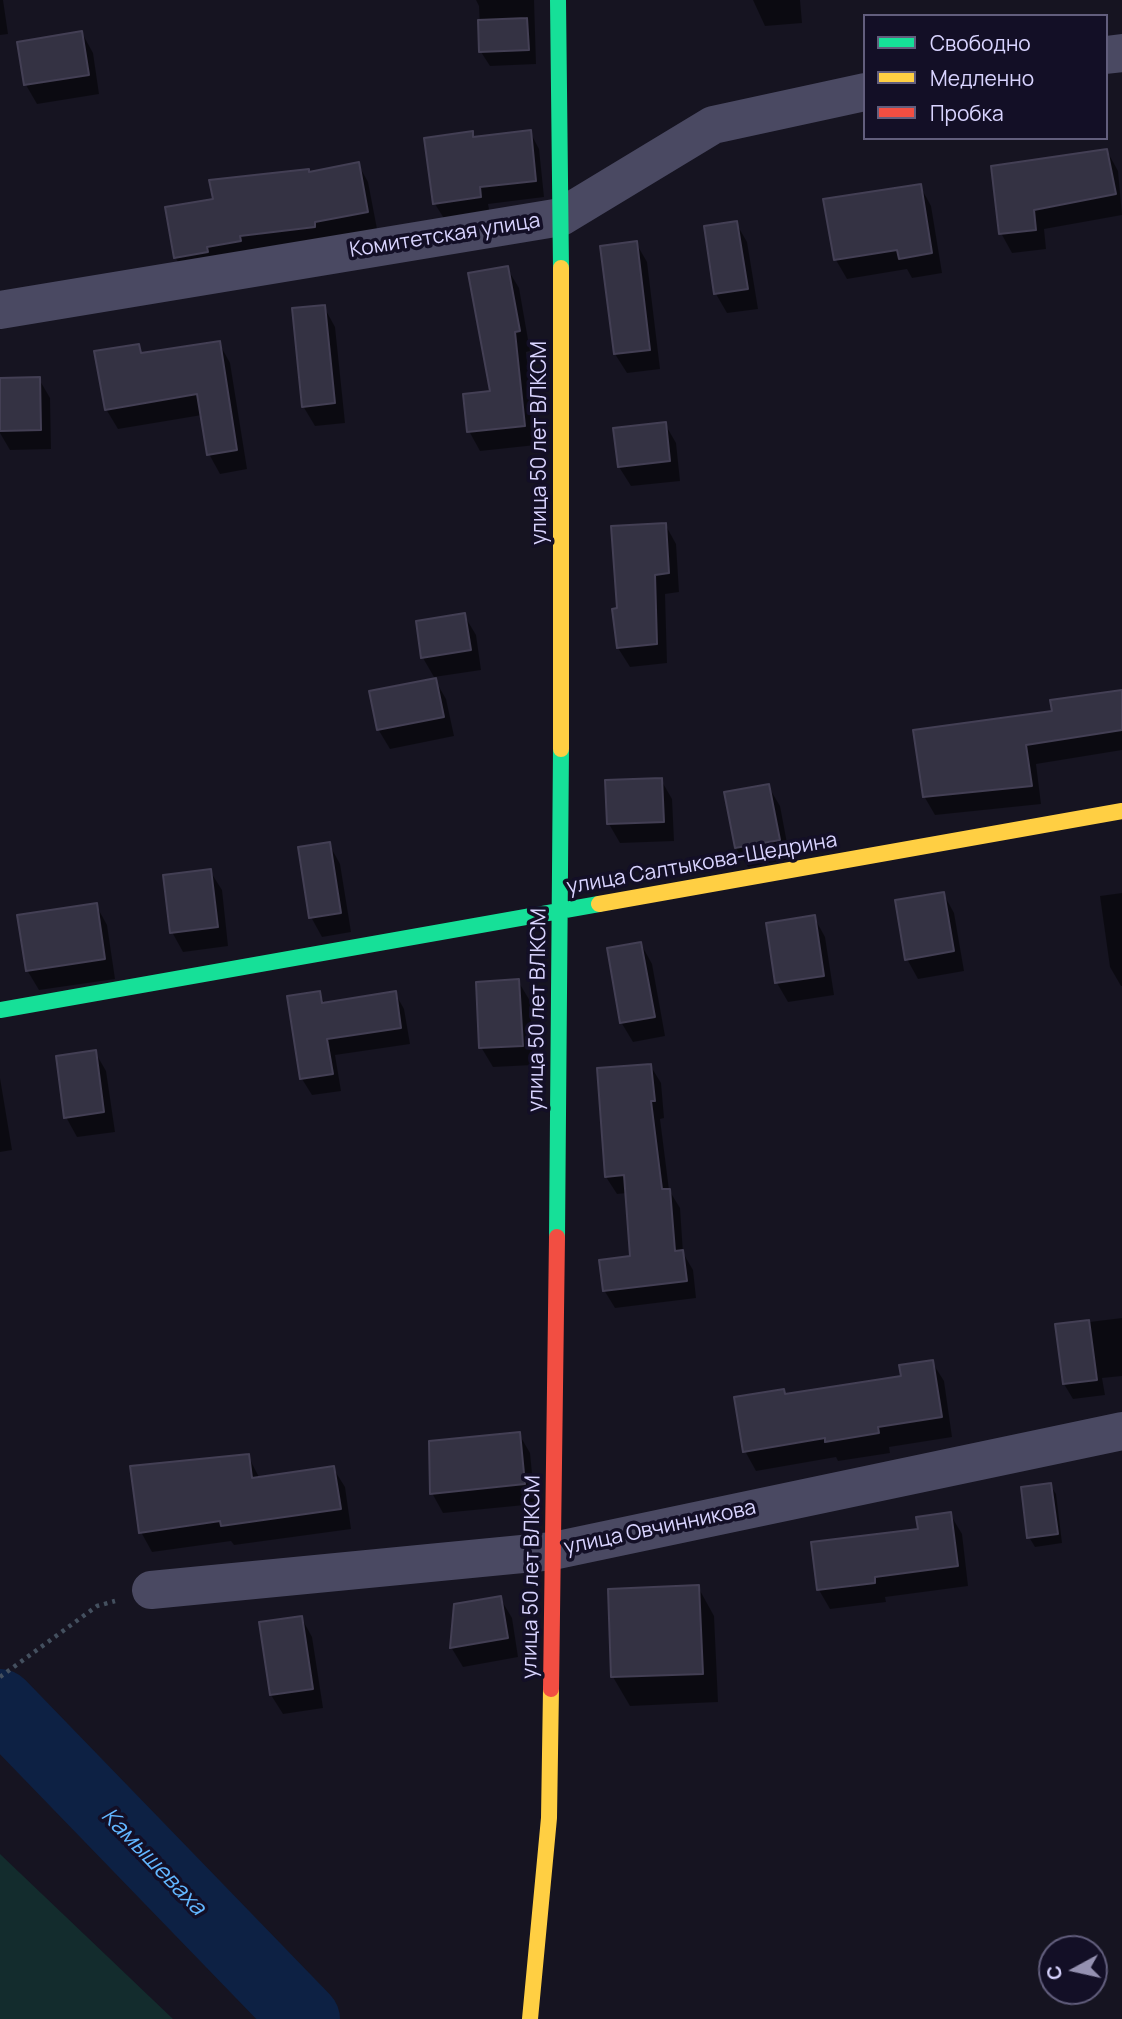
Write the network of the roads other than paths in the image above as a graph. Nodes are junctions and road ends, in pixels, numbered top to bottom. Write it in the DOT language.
graph roads {
  1 [pos="558,0"];
  2 [pos="863,92"];
  3 [pos="561,217"];
  4 [pos="0,310"];
  5 [pos="1122,811"];
  6 [pos="561,911"];
  7 [pos="0,1010"];
  8 [pos="1122,1431"];
  9 [pos="554,1551"];
  10 [pos="151,1590"];
  11 [pos="530,2019"];
  1 -- 3 [label="main road, улица 50 лет ВЛКСМ"];
  2 -- 3 [label="street, Комитетская улица"];
  3 -- 4 [label="street, Комитетская улица"];
  3 -- 6 [label="main road, улица 50 лет ВЛКСМ"];
  5 -- 6 [label="main road, улица Салтыкова-Щедрина"];
  6 -- 7 [label="main road, улица Салтыкова-Щедрина"];
  6 -- 9 [label="main road, улица 50 лет ВЛКСМ"];
  8 -- 9 [label="street, улица Овчинникова"];
  9 -- 10 [label="street, улица Овчинникова"];
  9 -- 11 [label="main road, улица 50 лет ВЛКСМ"];
}
